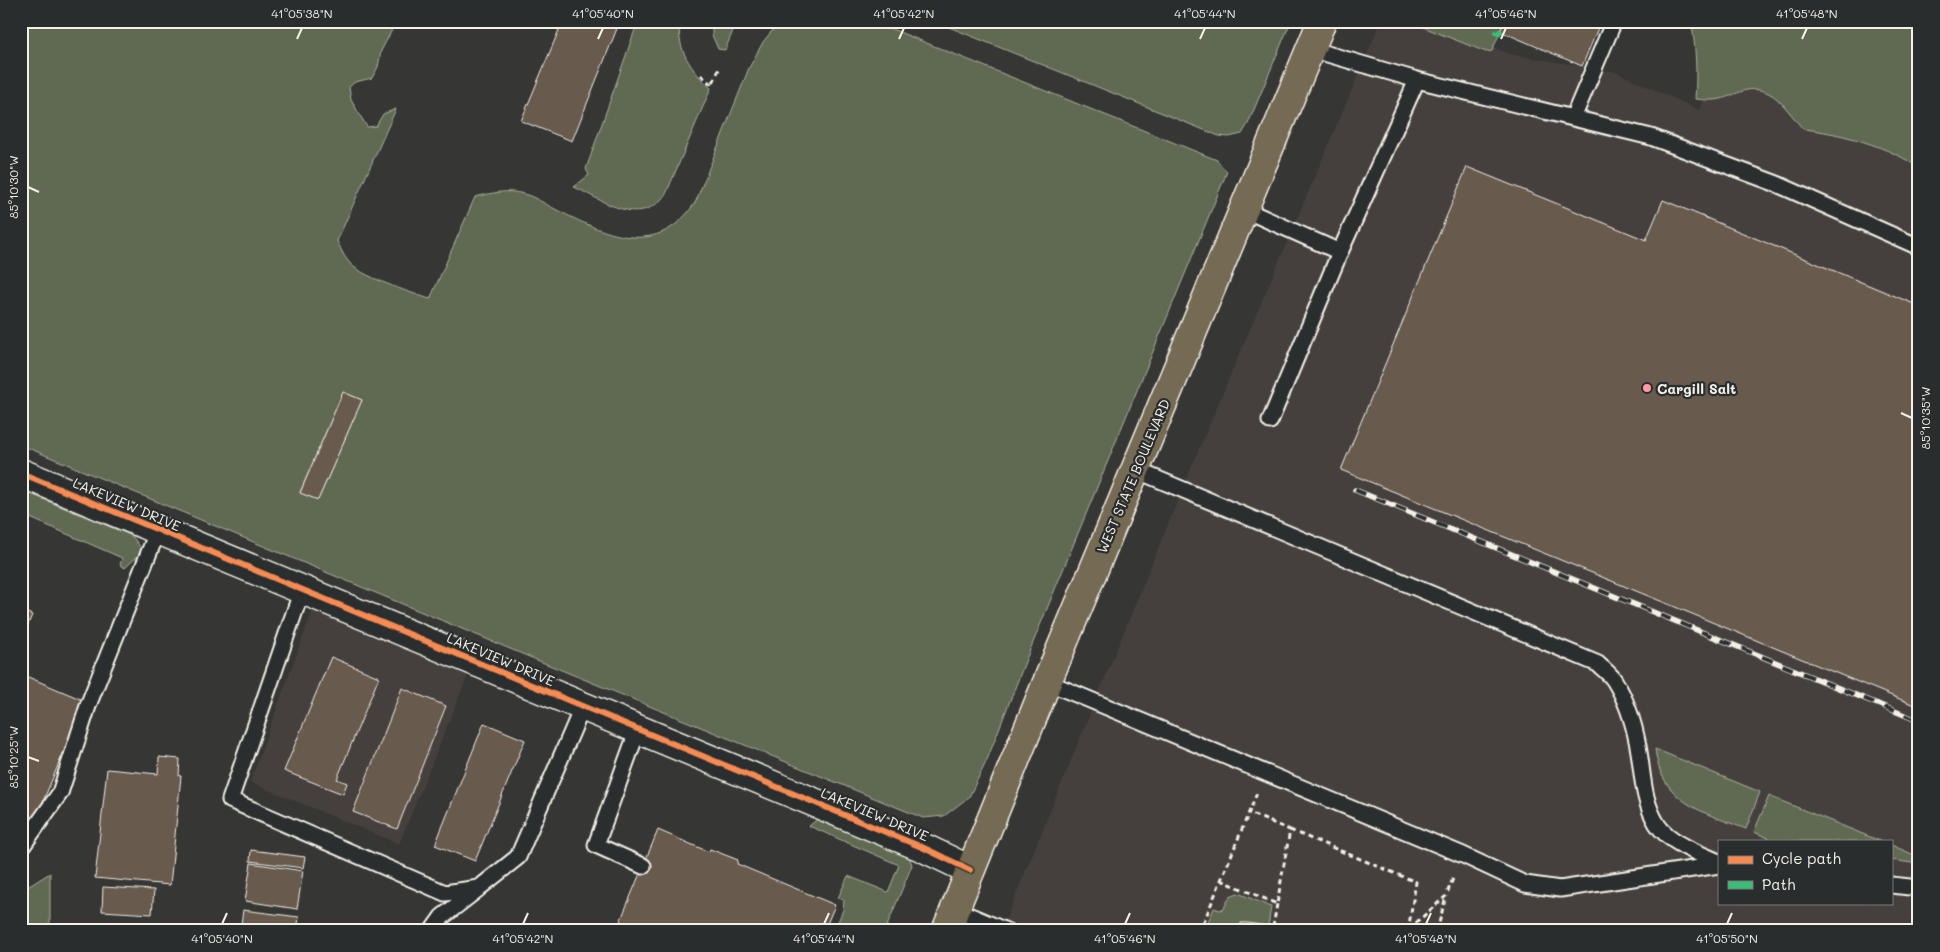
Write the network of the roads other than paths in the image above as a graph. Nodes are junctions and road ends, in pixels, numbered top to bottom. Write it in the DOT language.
graph roads {
  1 [pos="1322,21"];
  2 [pos="1614,21"];
  3 [pos="1310,49"];
  4 [pos="1417,80"];
  5 [pos="1573,118"];
  6 [pos="1243,209"];
  7 [pos="1919,247"];
  8 [pos="1340,252"];
  9 [pos="1270,421"];
  10 [pos="1136,470"];
  11 [pos="21,473"];
  12 [pos="158,530"];
  13 [pos="302,590"];
  14 [pos="1047,682"];
  15 [pos="583,706"];
  16 [pos="638,729"];
  17 [pos="21,848"];
  18 [pos="1718,863"];
  19 [pos="1718,863"];
  20 [pos="643,866"];
  21 [pos="970,870"];
  22 [pos="1892,885"];
  23 [pos="480,888"];
  24 [pos="1919,888"];
  25 [pos="950,920"];
  26 [pos="432,931"];
  27 [pos="1006,931"];
  1 -- 3 [label="main road, WEST STATE BOULEVARD"];
  2 -- 5 [label="lane"];
  3 -- 4 [label="lane"];
  3 -- 6 [label="main road, WEST STATE BOULEVARD"];
  4 -- 5 [label="lane"];
  4 -- 8 [label="lane"];
  5 -- 7 [label="lane"];
  6 -- 8 [label="lane"];
  6 -- 10 [label="main road, WEST STATE BOULEVARD"];
  8 -- 9 [label="lane"];
  10 -- 14 [label="main road, WEST STATE BOULEVARD"];
  10 -- 18 [label="lane"];
  11 -- 12 [label="street, LAKEVIEW DRIVE"];
  12 -- 13 [label="street, LAKEVIEW DRIVE"];
  12 -- 17 [label="lane"];
  13 -- 15 [label="street, LAKEVIEW DRIVE"];
  13 -- 23 [label="lane"];
  14 -- 19 [label="lane"];
  14 -- 21 [label="main road, WEST STATE BOULEVARD"];
  15 -- 16 [label="street, LAKEVIEW DRIVE"];
  15 -- 23 [label="lane"];
  16 -- 20 [label="lane"];
  16 -- 21 [label="street, LAKEVIEW DRIVE"];
  21 -- 25 [label="main road, WEST STATE BOULEVARD"];
  22 -- 24 [label="lane"];
  23 -- 26 [label="lane"];
  25 -- 27 [label="lane"];
}
